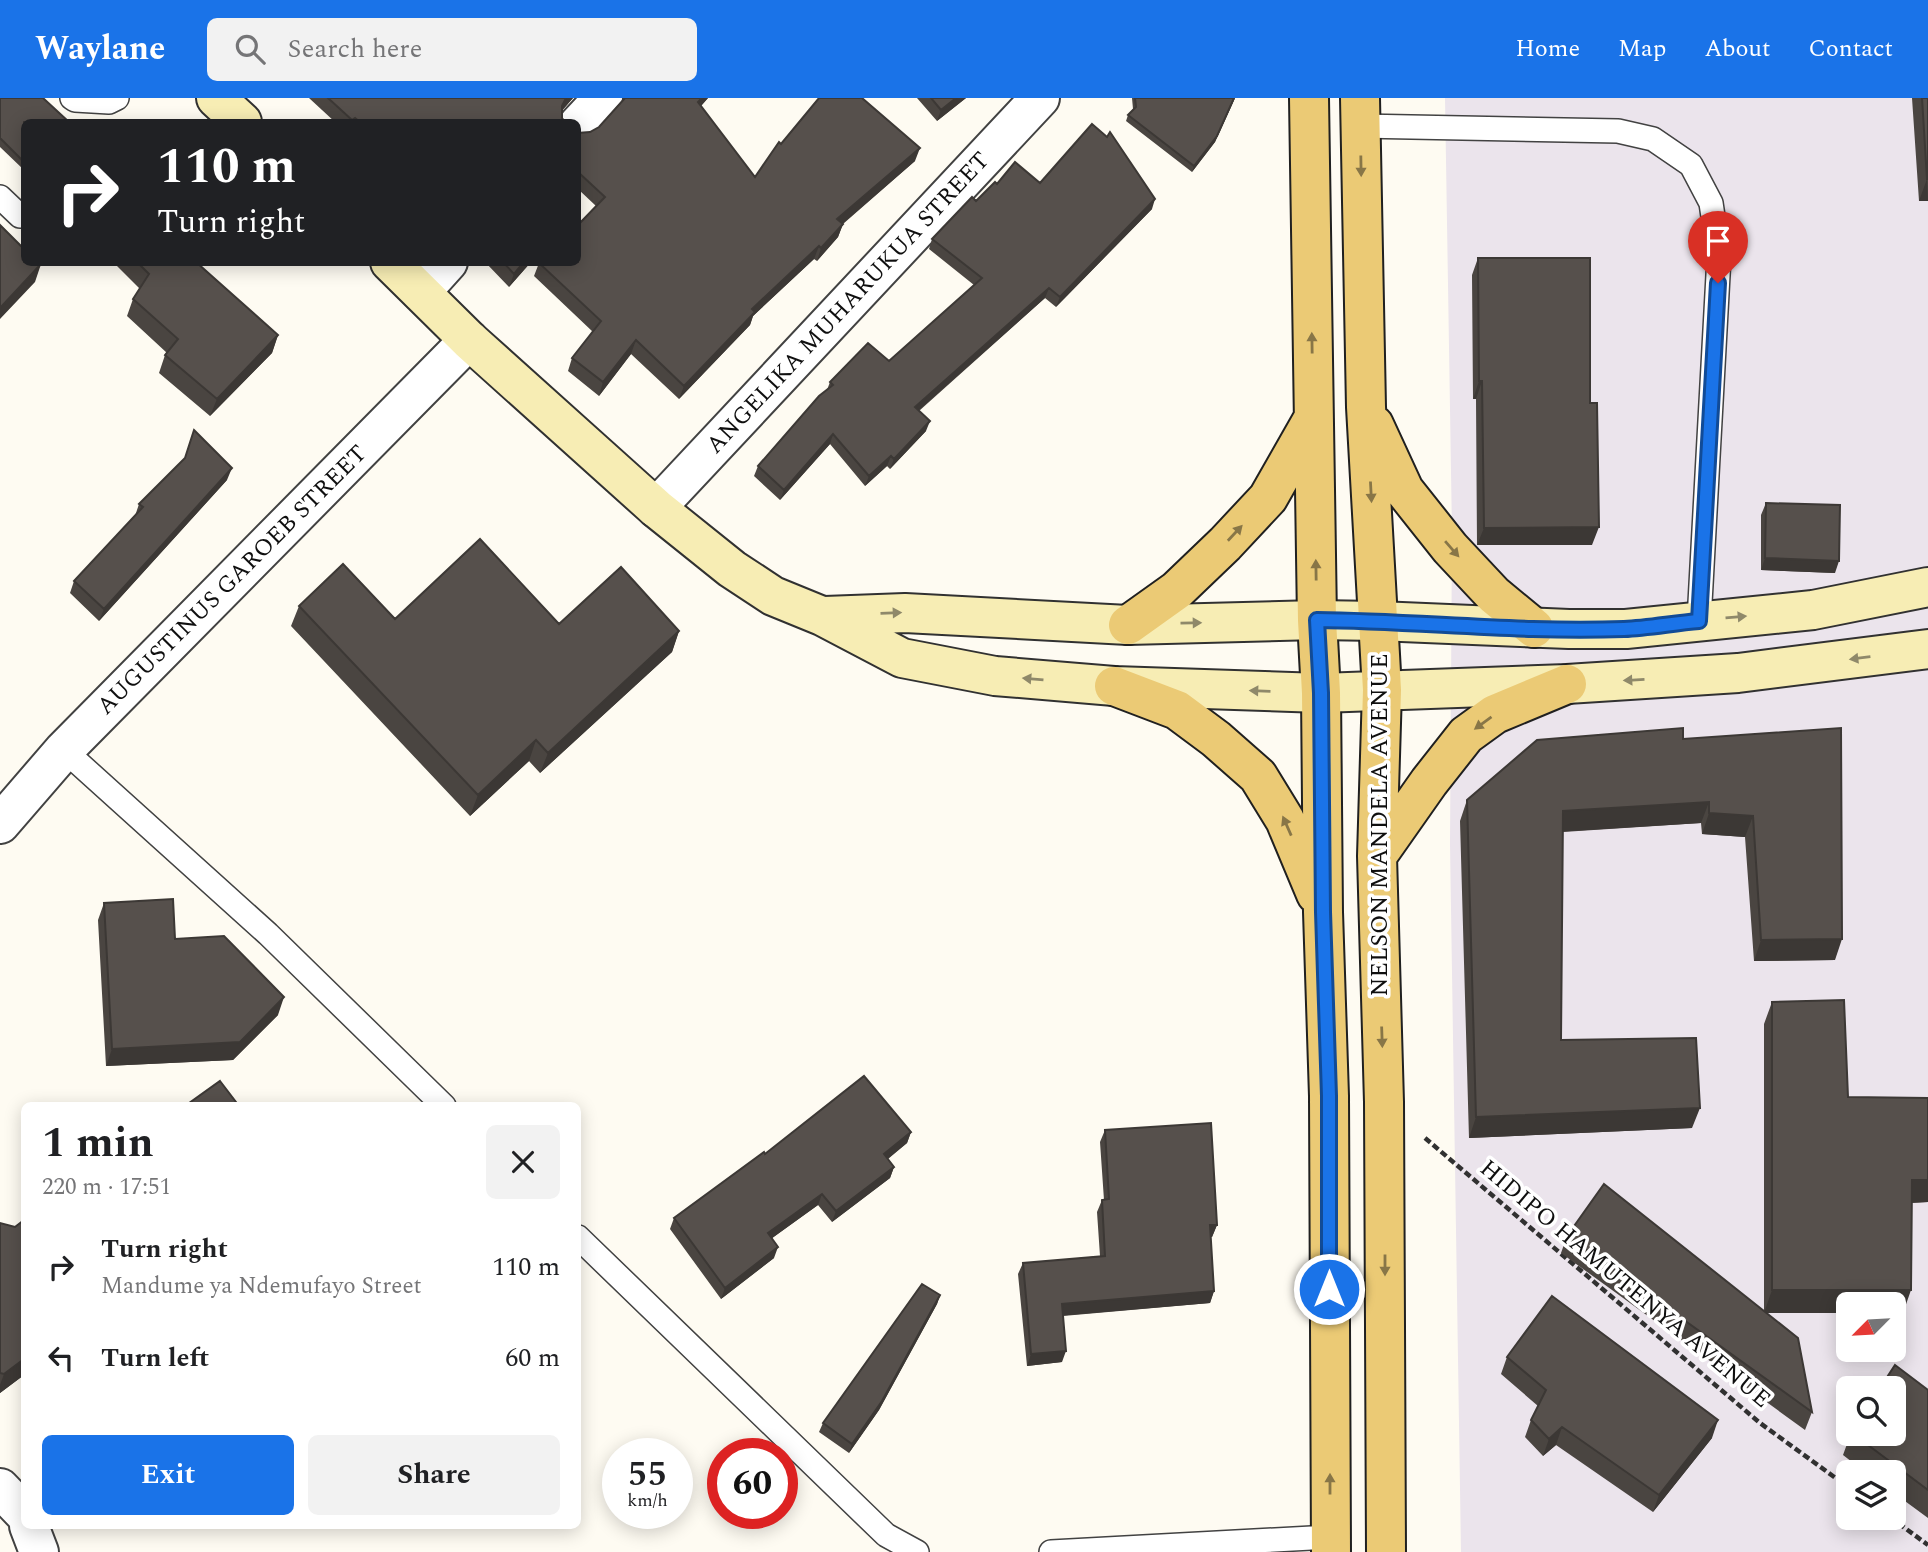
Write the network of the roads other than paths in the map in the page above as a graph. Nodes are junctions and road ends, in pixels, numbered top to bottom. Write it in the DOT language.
graph roads {
  1 [pos="72,98"];
  2 [pos="216,98"];
  3 [pos="603,98"];
  4 [pos="1040,98"];
  5 [pos="1309,98"];
  6 [pos="114,107"];
  7 [pos="1360,112"];
  8 [pos="239,119"];
  9 [pos="581,122"];
  10 [pos="0,197"];
  11 [pos="21,216"];
  12 [pos="394,266"];
  13 [pos="444,266"];
  14 [pos="421,292"];
  15 [pos="469,340"];
  16 [pos="1366,408"];
  17 [pos="1313,419"];
  18 [pos="656,508"];
  19 [pos="1928,587"];
  20 [pos="822,616"];
  21 [pos="1317,620"];
  22 [pos="1378,621"];
  23 [pos="1699,621"];
  24 [pos="1128,625"];
  25 [pos="1534,628"];
  26 [pos="1928,649"];
  27 [pos="1567,684"];
  28 [pos="1114,686"];
  29 [pos="1382,690"];
  30 [pos="1321,693"];
  31 [pos="65,750"];
  32 [pos="0,824"];
  33 [pos="1377,856"];
  34 [pos="1323,912"];
  35 [pos="440,1102"];
  36 [pos="581,1240"];
  37 [pos="0,1488"];
  38 [pos="21,1510"];
  39 [pos="30,1529"];
  40 [pos="1330,1545"];
  41 [pos="39,1552"];
  42 [pos="917,1552"];
  43 [pos="1051,1552"];
  44 [pos="1386,1552"];
  1 -- 6 [label="lane"];
  2 -- 8 [label="street"];
  3 -- 9 [label="street"];
  4 -- 18 [label="street, ANGELIKA MUHARUKUA STREET"];
  17 -- 5 [label="main road, one-way"];
  7 -- 16 [label="main road, NELSON MANDELA AVENUE, one-way"];
  7 -- 23 [label="lane"];
  10 -- 11 [label="lane"];
  12 -- 14 [label="street"];
  13 -- 14 [label="street"];
  14 -- 15 [label="street"];
  15 -- 18 [label="street"];
  15 -- 31 [label="street, AUGUSTINUS GAROEB STREET"];
  16 -- 22 [label="main road, NELSON MANDELA AVENUE, one-way"];
  16 -- 25 [label="main road, one-way"];
  21 -- 17 [label="main road, one-way"];
  24 -- 17 [label="main road, one-way"];
  18 -- 20 [label="street"];
  23 -- 19 [label="street, one-way"];
  20 -- 24 [label="street, one-way"];
  28 -- 20 [label="street, one-way"];
  21 -- 22 [label="street"];
  24 -- 21 [label="street, one-way"];
  21 -- 30 [label="main road"];
  22 -- 25 [label="street"];
  22 -- 29 [label="main road, NELSON MANDELA AVENUE"];
  23 -- 25 [label="street"];
  26 -- 27 [label="street, one-way"];
  27 -- 29 [label="street"];
  27 -- 33 [label="main road, one-way"];
  30 -- 28 [label="street, one-way"];
  34 -- 28 [label="main road, one-way"];
  29 -- 30 [label="street"];
  29 -- 33 [label="main road, NELSON MANDELA AVENUE"];
  30 -- 34 [label="main road"];
  31 -- 32 [label="street, AUGUSTINUS GAROEB STREET"];
  31 -- 35 [label="lane"];
  33 -- 44 [label="main road, NELSON MANDELA AVENUE, one-way"];
  40 -- 34 [label="main road, one-way"];
  36 -- 42 [label="lane"];
  37 -- 38 [label="street"];
  39 -- 41 [label="street"];
  40 -- 43 [label="lane"];
}
